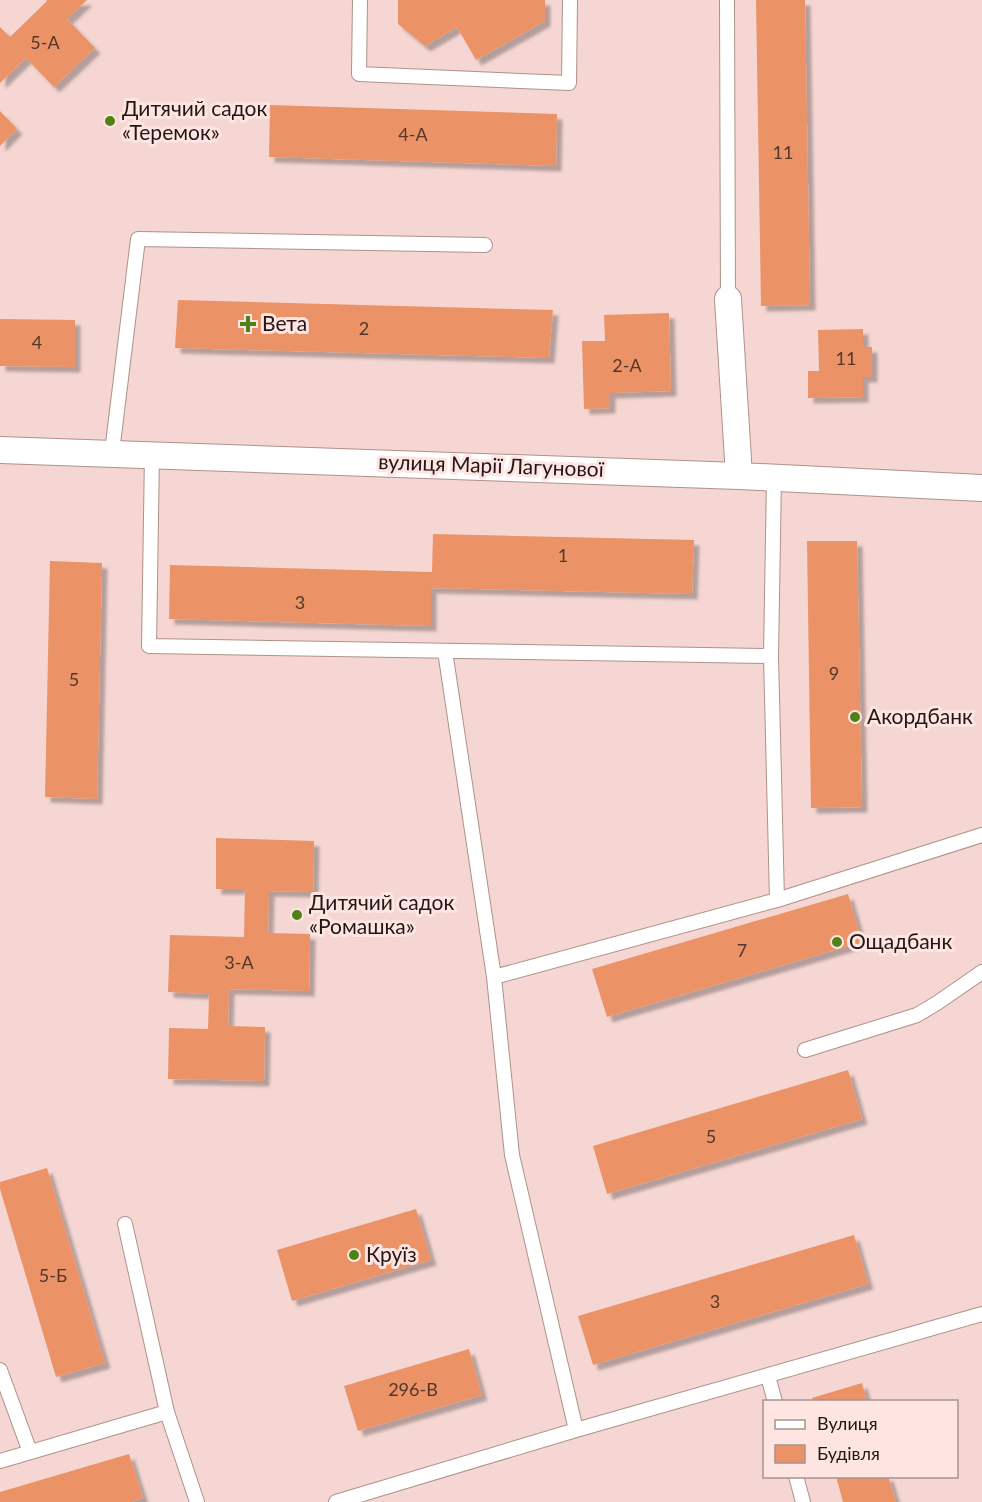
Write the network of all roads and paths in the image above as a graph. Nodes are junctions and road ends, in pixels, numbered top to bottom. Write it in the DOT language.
graph roads {
  1 [pos="360,0"];
  2 [pos="570,0"];
  3 [pos="727,0"];
  4 [pos="485,245"];
  5 [pos="728,299"];
  6 [pos="0,450"];
  7 [pos="112,452"];
  8 [pos="152,453"];
  9 [pos="739,476"];
  10 [pos="774,477"];
  11 [pos="982,488"];
  12 [pos="445,651"];
  13 [pos="771,656"];
  14 [pos="982,835"];
  15 [pos="777,900"];
  16 [pos="982,972"];
  17 [pos="494,977"];
  18 [pos="805,1050"];
  19 [pos="125,1224"];
  20 [pos="982,1314"];
  21 [pos="0,1370"];
  22 [pos="768,1376"];
  23 [pos="775,1400"];
  24 [pos="167,1412"];
  25 [pos="576,1431"];
  26 [pos="30,1452"];
  27 [pos="0,1461"];
  28 [pos="797,1478"];
  29 [pos="196,1502"];
  30 [pos="336,1502"];
  31 [pos="803,1502"];
  1 -- 2 [label="lane"];
  3 -- 5 [label="lane"];
  4 -- 7 [label="lane"];
  5 -- 9 [label="street"];
  6 -- 7 [label="street, вулиця Марії Лагунової"];
  7 -- 8 [label="street, вулиця Марії Лагунової"];
  8 -- 9 [label="street, вулиця Марії Лагунової"];
  8 -- 12 [label="lane"];
  9 -- 10 [label="street, вулиця Марії Лагунової"];
  10 -- 11 [label="street, вулиця Марії Лагунової"];
  10 -- 13 [label="lane"];
  12 -- 13 [label="lane"];
  12 -- 17 [label="lane"];
  13 -- 15 [label="lane"];
  14 -- 15 [label="lane"];
  15 -- 17 [label="lane"];
  16 -- 18 [label="lane"];
  17 -- 25 [label="lane"];
  19 -- 24 [label="lane"];
  20 -- 22 [label="lane"];
  21 -- 26 [label="lane"];
  22 -- 23 [label="lane"];
  22 -- 25 [label="lane"];
  24 -- 26 [label="lane"];
  24 -- 29 [label="lane"];
  25 -- 30 [label="lane"];
  26 -- 27 [label="lane"];
  28 -- 31 [label="lane"];
}
